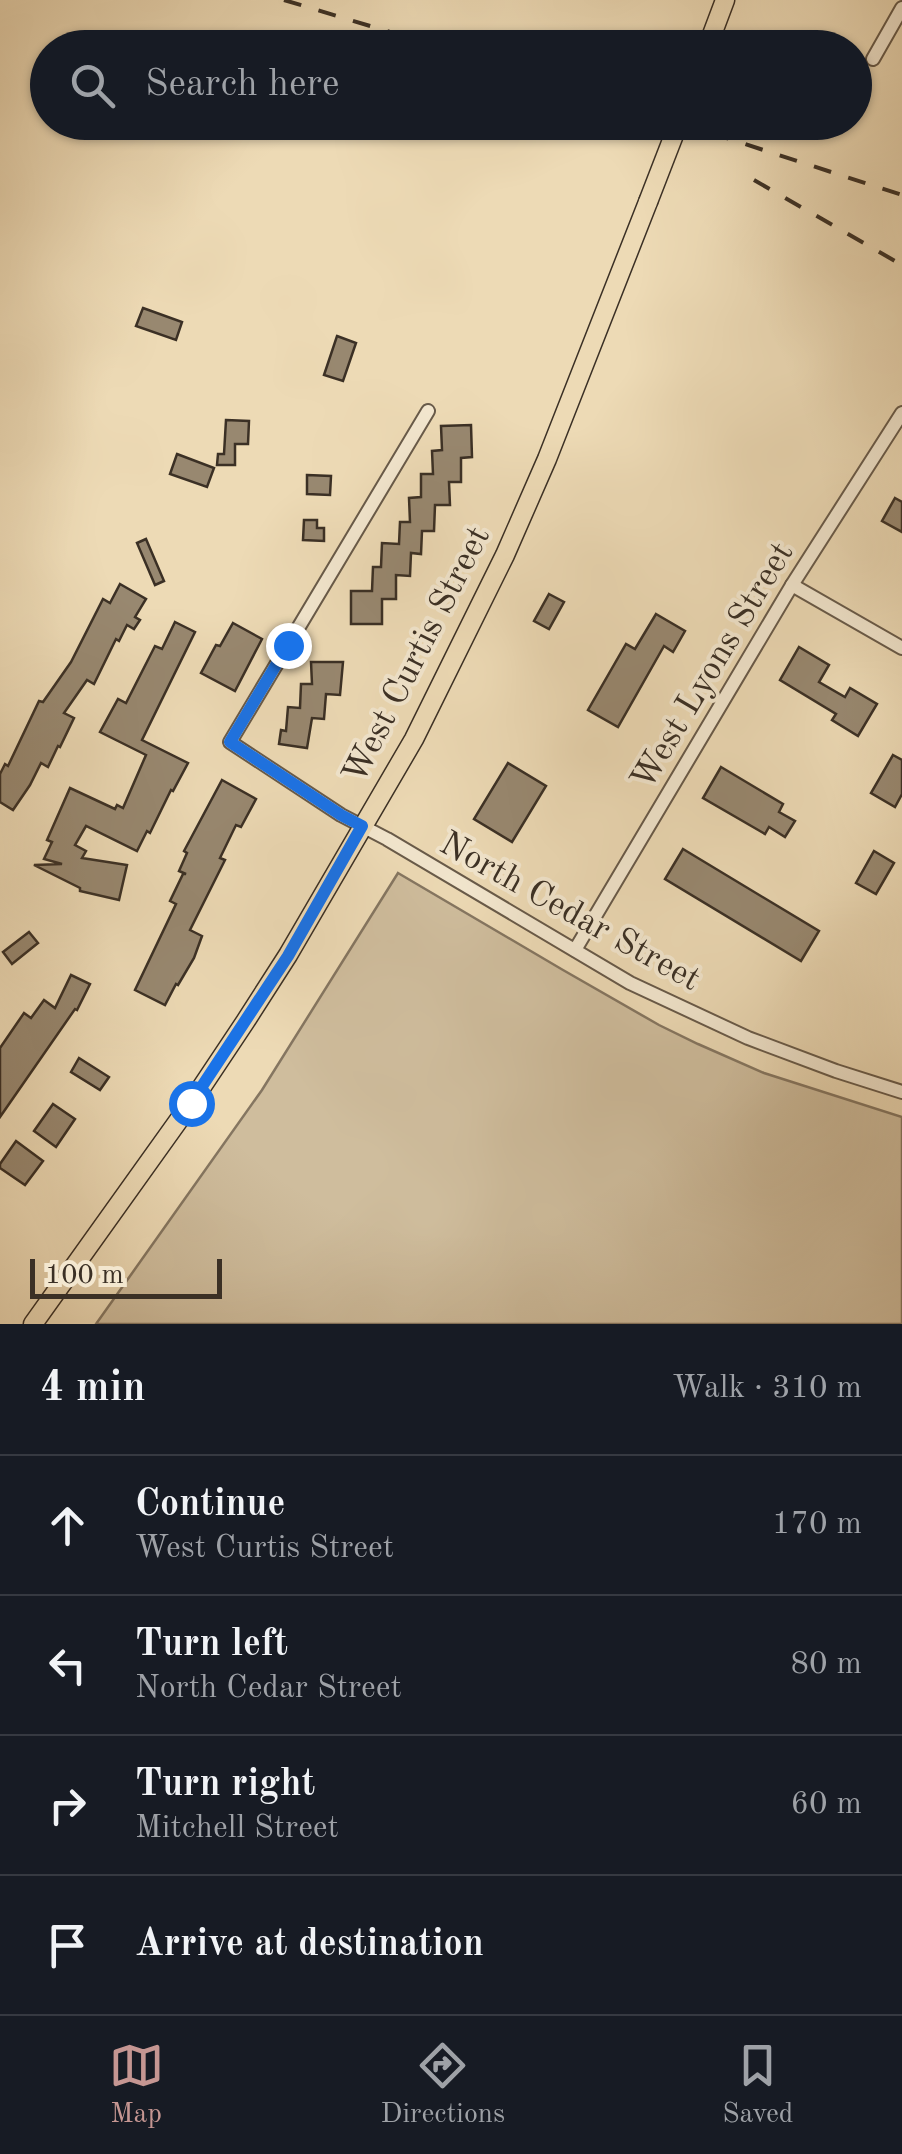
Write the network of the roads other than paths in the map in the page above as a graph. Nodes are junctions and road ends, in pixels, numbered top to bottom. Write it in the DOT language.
graph roads {
  1 [pos="725,0"];
  2 [pos="902,8"];
  3 [pos="714,30"];
  4 [pos="873,58"];
  5 [pos="672,140"];
  6 [pos="428,411"];
  7 [pos="902,413"];
  8 [pos="792,585"];
  9 [pos="902,648"];
  10 [pos="362,826"];
  11 [pos="575,950"];
  12 [pos="902,1092"];
  13 [pos="33,1324"];
  1 -- 3 [label="main road"];
  2 -- 4 [label="street"];
  5 -- 10 [label="main road, West Curtis Street, bridge"];
  6 -- 10 [label="street, North Cedar Street"];
  7 -- 8 [label="street, West Lyons Street"];
  8 -- 9 [label="street"];
  8 -- 11 [label="street, West Lyons Street"];
  10 -- 11 [label="street, North Cedar Street"];
  10 -- 13 [label="main road, West Curtis Street"];
  11 -- 12 [label="street, North Cedar Street"];
}
